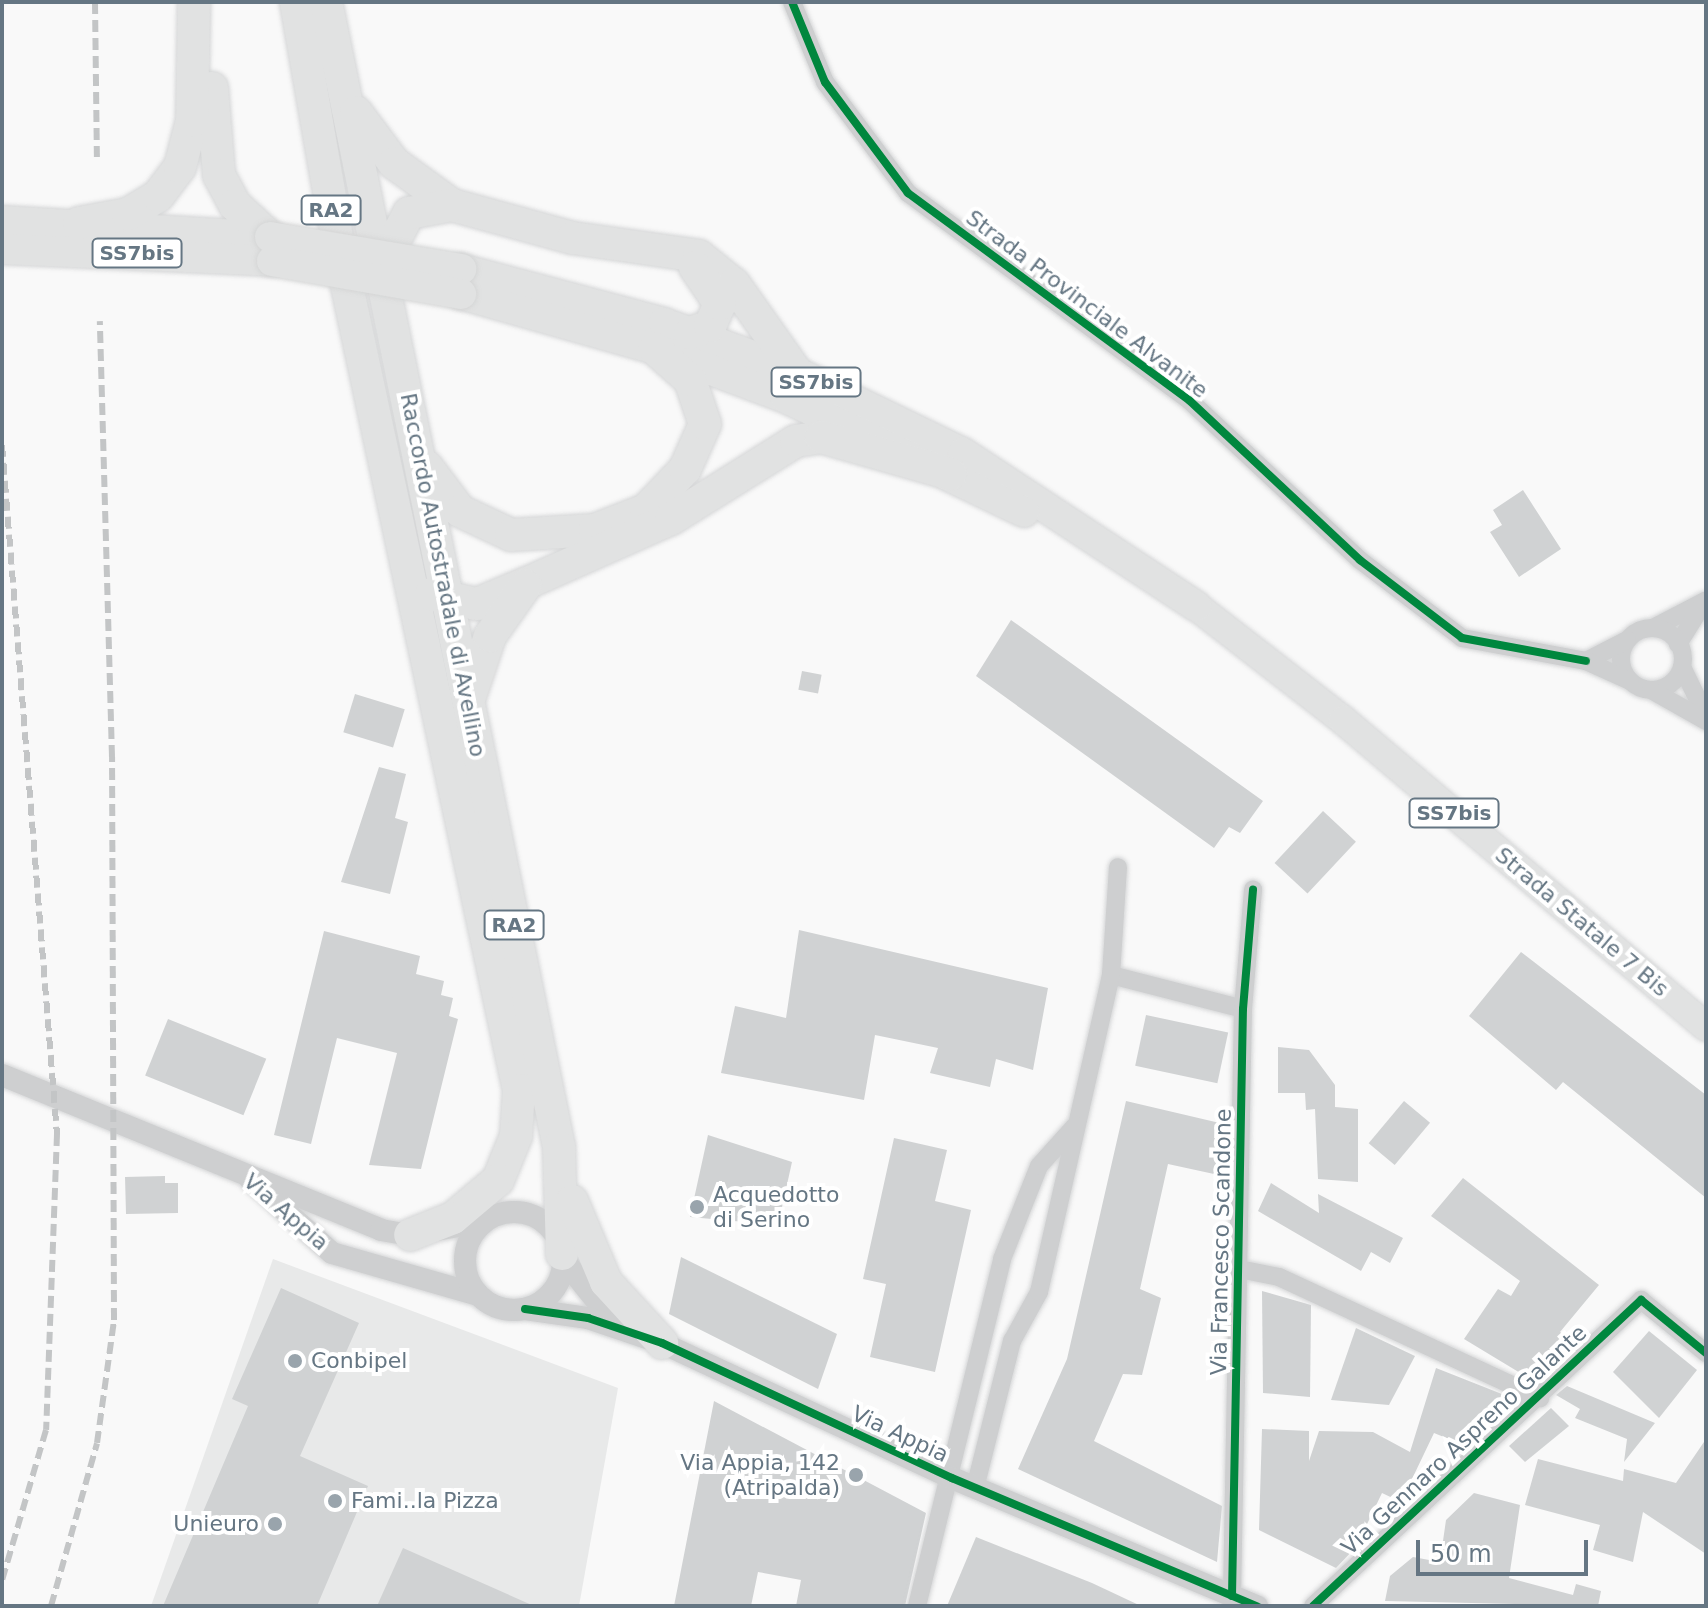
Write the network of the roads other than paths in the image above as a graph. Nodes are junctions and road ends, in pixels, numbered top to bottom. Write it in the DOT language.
graph roads {
  1 [pos="194,2"];
  2 [pos="213,2"];
  3 [pos="296,2"];
  4 [pos="326,2"];
  5 [pos="792,2"];
  6 [pos="343,84"];
  7 [pos="452,205"];
  8 [pos="2,221"];
  9 [pos="79,223"];
  10 [pos="2,249"];
  11 [pos="271,249"];
  12 [pos="672,252"];
  13 [pos="381,266"];
  14 [pos="461,282"];
  15 [pos="690,333"];
  16 [pos="358,342"];
  17 [pos="655,349"];
  18 [pos="796,372"];
  19 [pos="417,450"];
  20 [pos="957,464"];
  21 [pos="527,583"];
  22 [pos="450,601"];
  23 [pos="1706,601"];
  24 [pos="1196,606"];
  25 [pos="1653,628"];
  26 [pos="1627,640"];
  27 [pos="1678,644"];
  28 [pos="1586,661"];
  29 [pos="1682,667"];
  30 [pos="1630,681"];
  31 [pos="1651,690"];
  32 [pos="468,702"];
  33 [pos="1706,719"];
  34 [pos="1118,867"];
  35 [pos="1253,889"];
  36 [pos="1111,975"];
  37 [pos="1243,1009"];
  38 [pos="1706,1027"];
  39 [pos="2,1075"];
  40 [pos="519,1090"];
  41 [pos="1077,1124"];
  42 [pos="234,1166"];
  43 [pos="565,1187"];
  44 [pos="488,1219"];
  45 [pos="410,1235"];
  46 [pos="562,1256"];
  47 [pos="1239,1269"];
  48 [pos="478,1295"];
  49 [pos="525,1309"];
  50 [pos="986,1325"];
  51 [pos="619,1328"];
  52 [pos="1016,1329"];
  53 [pos="662,1343"];
  54 [pos="1706,1353"];
  55 [pos="1540,1398"];
  56 [pos="952,1478"];
  57 [pos="975,1488"];
  58 [pos="1232,1596"];
  59 [pos="917,1606"];
  60 [pos="1257,1606"];
  61 [pos="1313,1606"];
  1 -- 9 [label="highway"];
  2 -- 11 [label="highway"];
  3 -- 16 [label="highway, Raccordo Autostradale di Avellino / RA2"];
  4 -- 6 [label="highway, Raccordo Autostradale di Avellino / RA2"];
  5 -- 28 [label="street, Strada Provinciale Alvanite"];
  6 -- 7 [label="highway"];
  6 -- 13 [label="highway, Raccordo Autostradale di Avellino / RA2"];
  7 -- 12 [label="highway"];
  7 -- 13 [label="highway"];
  8 -- 9 [label="highway, SS7bis"];
  9 -- 11 [label="highway, SS7bis"];
  10 -- 11 [label="highway, SS7bis"];
  11 -- 14 [label="highway, SS7bis, bridge"];
  12 -- 15 [label="highway"];
  12 -- 18 [label="highway"];
  13 -- 19 [label="highway, Raccordo Autostradale di Avellino / RA2"];
  14 -- 15 [label="highway, SS7bis"];
  14 -- 17 [label="highway, SS7bis"];
  15 -- 18 [label="highway, SS7bis"];
  16 -- 22 [label="highway"];
  16 -- 40 [label="highway, Raccordo Autostradale di Avellino / RA2"];
  17 -- 19 [label="highway"];
  17 -- 20 [label="highway, SS7bis"];
  18 -- 20 [label="highway, SS7bis"];
  19 -- 22 [label="highway, Raccordo Autostradale di Avellino / RA2"];
  20 -- 21 [label="highway"];
  20 -- 24 [label="highway, SS7bis"];
  21 -- 22 [label="highway"];
  21 -- 32 [label="highway"];
  22 -- 32 [label="highway, Raccordo Autostradale di Avellino / RA2"];
  23 -- 25 [label="street"];
  23 -- 27 [label="street"];
  24 -- 38 [label="main road, Strada Statale 7 Bis / SS7bis"];
  25 -- 26 [label="street"];
  25 -- 27 [label="street"];
  26 -- 28 [label="street"];
  26 -- 30 [label="street"];
  27 -- 29 [label="street"];
  28 -- 30 [label="street, Strada Provinciale Alvanite"];
  29 -- 31 [label="street"];
  29 -- 33 [label="street"];
  30 -- 31 [label="street"];
  31 -- 33 [label="street"];
  32 -- 43 [label="highway, Raccordo Autostradale di Avellino / RA2"];
  34 -- 36 [label="street"];
  35 -- 37 [label="street, Via Francesco Scandone"];
  36 -- 37 [label="street"];
  36 -- 41 [label="street"];
  37 -- 47 [label="street, Via Francesco Scandone"];
  39 -- 42 [label="street, Via Appia"];
  40 -- 44 [label="highway"];
  40 -- 45 [label="highway"];
  41 -- 50 [label="street"];
  41 -- 52 [label="street"];
  42 -- 45 [label="street, Via Appia"];
  42 -- 48 [label="street, Via Appia"];
  43 -- 46 [label="highway"];
  43 -- 53 [label="highway"];
  44 -- 45 [label="street, Via Appia"];
  44 -- 46 [label="street, Via Appia"];
  44 -- 48 [label="street"];
  46 -- 49 [label="street"];
  46 -- 51 [label="street, Via Appia"];
  47 -- 55 [label="street"];
  47 -- 58 [label="street, Via Francesco Scandone"];
  48 -- 49 [label="street, Via Appia"];
  49 -- 51 [label="street, Via Appia"];
  50 -- 52 [label="street"];
  50 -- 56 [label="street"];
  51 -- 53 [label="street, Via Appia"];
  52 -- 57 [label="street"];
  53 -- 56 [label="street, Via Appia"];
  54 -- 55 [label="street, Via Gennaro Aspreno Galante"];
  55 -- 61 [label="street, Via Gennaro Aspreno Galante"];
  56 -- 57 [label="street, Via Appia"];
  56 -- 59 [label="street"];
  57 -- 58 [label="street, Via Appia"];
  58 -- 60 [label="street, Via Appia"];
}
